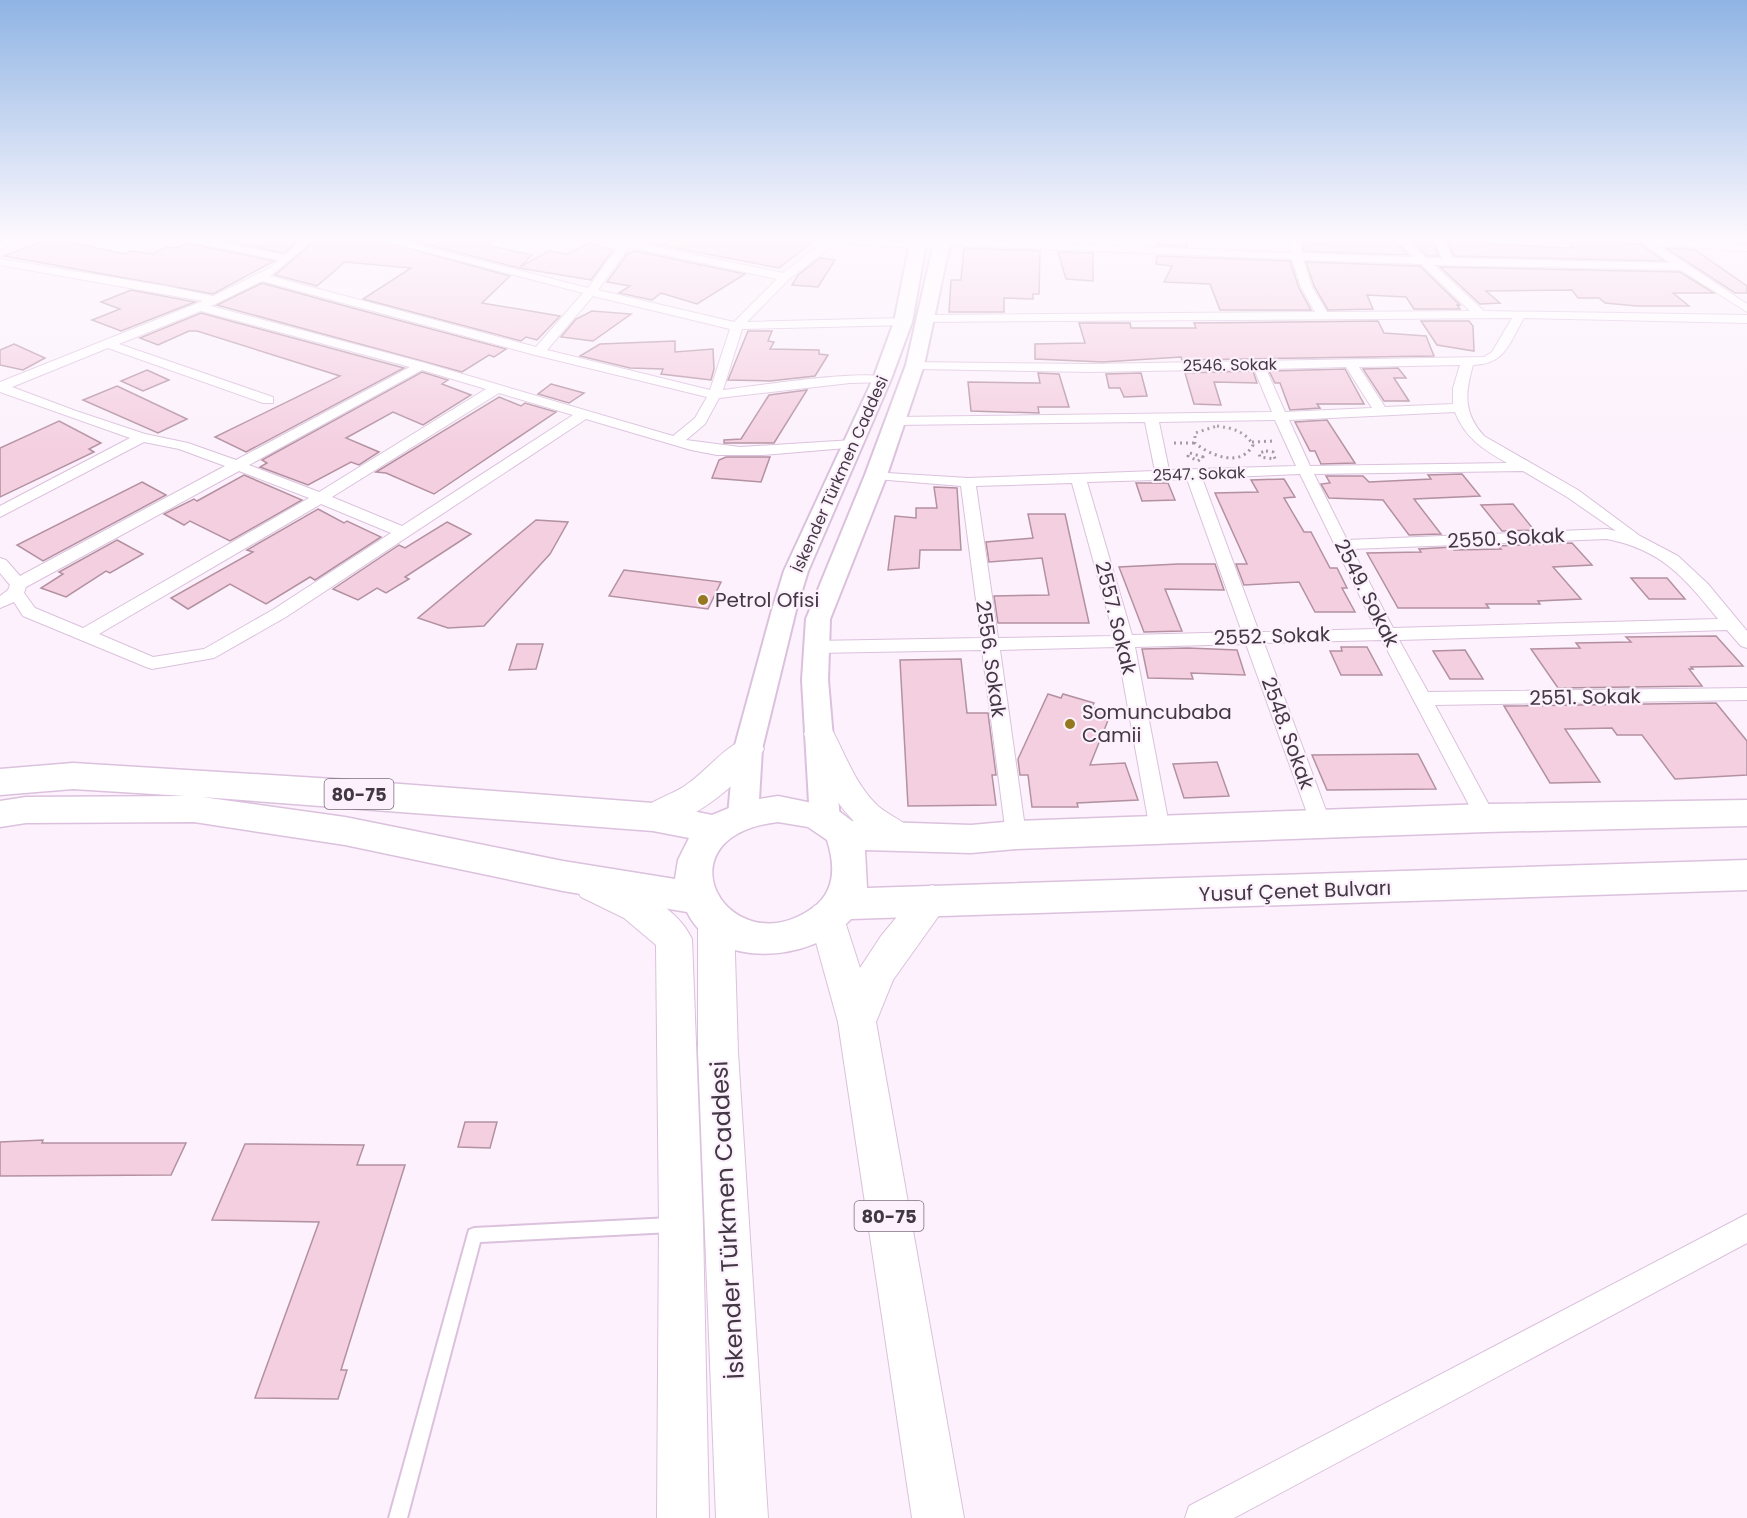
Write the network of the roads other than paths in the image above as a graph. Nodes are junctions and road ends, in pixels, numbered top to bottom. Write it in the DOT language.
graph roads {
  1 [pos="195,309"];
  2 [pos="207,309"];
  3 [pos="377,309"];
  4 [pos="576,309"];
  5 [pos="660,309"];
  6 [pos="754,309"];
  7 [pos="906,309"];
  8 [pos="929,309"];
  9 [pos="1319,309"];
  10 [pos="1472,309"];
  11 [pos="1322,314"];
  12 [pos="1520,314"];
  13 [pos="1479,315"];
  14 [pos="927,319"];
  15 [pos="1747,319"];
  16 [pos="903,322"];
  17 [pos="737,326"];
  18 [pos="108,344"];
  19 [pos="539,352"];
  20 [pos="1350,363"];
  21 [pos="1467,363"];
  22 [pos="1258,364"];
  23 [pos="421,366"];
  24 [pos="915,366"];
  25 [pos="882,379"];
  26 [pos="496,389"];
  27 [pos="714,395"];
  28 [pos="268,400"];
  29 [pos="1460,408"];
  30 [pos="1382,413"];
  31 [pos="584,414"];
  32 [pos="1279,416"];
  33 [pos="1151,417"];
  34 [pos="896,421"];
  35 [pos="142,437"];
  36 [pos="675,441"];
  37 [pos="853,444"];
  38 [pos="237,465"];
  39 [pos="1523,466"];
  40 [pos="1303,470"];
  41 [pos="1193,474"];
  42 [pos="876,475"];
  43 [pos="1163,475"];
  44 [pos="1078,478"];
  45 [pos="968,482"];
  46 [pos="320,498"];
  47 [pos="0,512"];
  48 [pos="404,534"];
  49 [pos="1634,537"];
  50 [pos="1343,545"];
  51 [pos="0,563"];
  52 [pos="17,588"];
  53 [pos="0,603"];
  54 [pos="1730,624"];
  55 [pos="86,634"];
  56 [pos="1386,634"];
  57 [pos="1252,636"];
  58 [pos="1125,642"];
  59 [pos="1747,642"];
  60 [pos="988,645"];
  61 [pos="815,647"];
  62 [pos="1747,694"];
  63 [pos="1423,699"];
  64 [pos="819,734"];
  65 [pos="748,749"];
  66 [pos="0,782"];
  67 [pos="1747,813"];
  68 [pos="0,814"];
  69 [pos="652,817"];
  70 [pos="1486,818"];
  71 [pos="730,823"];
  72 [pos="1321,824"];
  73 [pos="834,827"];
  74 [pos="1160,830"];
  75 [pos="1016,835"];
  76 [pos="901,838"];
  77 [pos="1747,875"];
  78 [pos="563,876"];
  79 [pos="932,900"];
  80 [pos="706,910"];
  81 [pos="834,911"];
  82 [pos="858,1022"];
  83 [pos="681,1225"];
  84 [pos="1747,1228"];
  85 [pos="398,1518"];
  86 [pos="683,1518"];
  87 [pos="742,1518"];
  88 [pos="938,1518"];
  89 [pos="1201,1518"];
  1 -- 18 [label="street"];
  2 -- 23 [label="street"];
  3 -- 19 [label="street"];
  4 -- 19 [label="street"];
  5 -- 17 [label="street"];
  6 -- 17 [label="street"];
  7 -- 16 [label="main road, İskender Türkmen Caddesi"];
  8 -- 14 [label="main road, İskender Türkmen Caddesi"];
  9 -- 11 [label="street"];
  10 -- 13 [label="street"];
  11 -- 13 [label="street"];
  11 -- 14 [label="street"];
  12 -- 13 [label="street"];
  12 -- 15 [label="street"];
  12 -- 21 [label="street, 2546. Sokak"];
  14 -- 24 [label="main road, İskender Türkmen Caddesi"];
  16 -- 17 [label="street"];
  16 -- 25 [label="main road, İskender Türkmen Caddesi"];
  17 -- 27 [label="street"];
  18 -- 28 [label="street"];
  18 -- 35 [label="street"];
  19 -- 27 [label="street"];
  20 -- 21 [label="street, 2546. Sokak"];
  20 -- 22 [label="street, 2546. Sokak"];
  20 -- 30 [label="street"];
  21 -- 29 [label="street"];
  22 -- 24 [label="street, 2546. Sokak"];
  22 -- 32 [label="street, 2549. Sokak"];
  23 -- 26 [label="street"];
  23 -- 38 [label="street"];
  24 -- 34 [label="main road, İskender Türkmen Caddesi"];
  25 -- 27 [label="street"];
  25 -- 37 [label="main road, İskender Türkmen Caddesi"];
  26 -- 31 [label="street"];
  26 -- 46 [label="street"];
  27 -- 36 [label="street"];
  29 -- 30 [label="street"];
  29 -- 39 [label="street"];
  30 -- 32 [label="street"];
  31 -- 36 [label="street"];
  31 -- 48 [label="street"];
  32 -- 33 [label="street"];
  32 -- 40 [label="street, 2549. Sokak"];
  33 -- 34 [label="street"];
  33 -- 43 [label="street"];
  34 -- 42 [label="main road, İskender Türkmen Caddesi"];
  35 -- 38 [label="street"];
  35 -- 47 [label="street"];
  36 -- 37 [label="street"];
  37 -- 65 [label="main road, İskender Türkmen Caddesi"];
  38 -- 46 [label="street"];
  38 -- 52 [label="street"];
  39 -- 40 [label="street, 2547. Sokak"];
  39 -- 49 [label="street"];
  40 -- 41 [label="street, 2547. Sokak"];
  40 -- 50 [label="street, 2549. Sokak"];
  41 -- 43 [label="street, 2547. Sokak"];
  41 -- 57 [label="street, 2548. Sokak"];
  42 -- 45 [label="street, 2547. Sokak"];
  42 -- 61 [label="main road, İskender Türkmen Caddesi"];
  43 -- 44 [label="street, 2547. Sokak"];
  44 -- 45 [label="street, 2547. Sokak"];
  44 -- 58 [label="street, 2557. Sokak"];
  45 -- 60 [label="street, 2556. Sokak"];
  46 -- 48 [label="street"];
  46 -- 55 [label="street"];
  48 -- 55 [label="street"];
  49 -- 50 [label="street, 2550. Sokak"];
  49 -- 54 [label="street, 2550. Sokak"];
  50 -- 56 [label="street, 2549. Sokak"];
  51 -- 52 [label="street"];
  52 -- 53 [label="street"];
  52 -- 55 [label="street"];
  54 -- 56 [label="street, 2552. Sokak"];
  54 -- 59 [label="street, 2550. Sokak"];
  56 -- 57 [label="street, 2552. Sokak"];
  56 -- 63 [label="street, 2549. Sokak"];
  57 -- 58 [label="street, 2552. Sokak"];
  57 -- 72 [label="street, 2548. Sokak"];
  58 -- 60 [label="street, 2552. Sokak"];
  58 -- 74 [label="street, 2557. Sokak"];
  60 -- 61 [label="street, 2552. Sokak"];
  60 -- 75 [label="street, 2556. Sokak"];
  61 -- 64 [label="main road, İskender Türkmen Caddesi"];
  62 -- 63 [label="street, 2551. Sokak"];
  63 -- 70 [label="street, 2549. Sokak"];
  64 -- 73 [label="main road, İskender Türkmen Caddesi"];
  64 -- 76 [label="main road"];
  65 -- 69 [label="main road"];
  65 -- 71 [label="main road, İskender Türkmen Caddesi"];
  66 -- 69 [label="highway, 80-75"];
  67 -- 70 [label="highway"];
  68 -- 78 [label="highway, 80-75"];
  69 -- 71 [label="highway, 80-75"];
  70 -- 72 [label="highway"];
  71 -- 73 [label="highway, 80-75"];
  71 -- 80 [label="highway"];
  72 -- 74 [label="highway"];
  73 -- 76 [label="highway"];
  73 -- 81 [label="highway"];
  74 -- 75 [label="highway"];
  75 -- 76 [label="highway"];
  77 -- 79 [label="highway, Yusuf Çenet Bulvarı"];
  78 -- 80 [label="highway, 80-75"];
  78 -- 83 [label="main road"];
  79 -- 81 [label="highway, Yusuf Çenet Bulvarı"];
  79 -- 82 [label="main road"];
  80 -- 81 [label="highway, 80-75"];
  80 -- 87 [label="main road, İskender Türkmen Caddesi"];
  81 -- 82 [label="main road, 80-75"];
  82 -- 88 [label="main road, 80-75"];
  83 -- 85 [label="lane"];
  83 -- 86 [label="main road"];
  84 -- 89 [label="street"];
}
